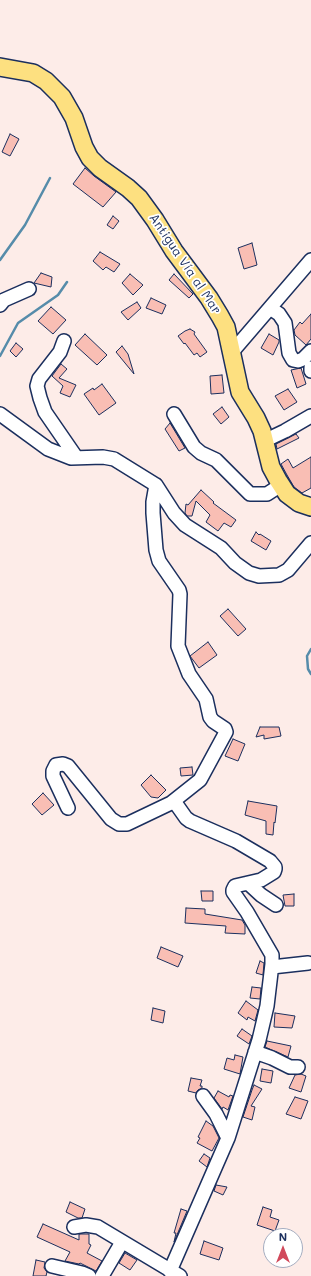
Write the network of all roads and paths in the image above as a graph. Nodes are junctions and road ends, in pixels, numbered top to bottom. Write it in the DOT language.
graph roads {
  1 [pos="0,67"];
  2 [pos="311,260"];
  3 [pos="29,289"];
  4 [pos="0,305"];
  5 [pos="270,308"];
  6 [pos="64,341"];
  7 [pos="311,351"];
  8 [pos="232,352"];
  9 [pos="0,414"];
  10 [pos="174,414"];
  11 [pos="311,416"];
  12 [pos="264,441"];
  13 [pos="76,458"];
  14 [pos="156,485"];
  15 [pos="281,485"];
  16 [pos="311,507"];
  17 [pos="311,543"];
  18 [pos="174,801"];
  19 [pos="68,808"];
  20 [pos="248,883"];
  21 [pos="276,905"];
  22 [pos="308,964"];
  23 [pos="272,967"];
  24 [pos="255,1052"];
  25 [pos="298,1067"];
  26 [pos="202,1096"];
  27 [pos="228,1138"];
  28 [pos="74,1227"];
  29 [pos="122,1242"];
  30 [pos="52,1266"];
  31 [pos="175,1273"];
  32 [pos="89,1276"];
  33 [pos="102,1276"];
  1 -- 8 [label="main road, Antigua Vía al Mar"];
  2 -- 5 [label="street"];
  3 -- 4 [label="street"];
  5 -- 7 [label="street"];
  5 -- 8 [label="street"];
  6 -- 13 [label="street"];
  8 -- 12 [label="main road, Antigua Vía al Mar"];
  9 -- 13 [label="street"];
  10 -- 15 [label="street"];
  11 -- 12 [label="street"];
  12 -- 15 [label="main road, Antigua Vía al Mar"];
  13 -- 14 [label="street"];
  14 -- 17 [label="street"];
  14 -- 18 [label="street"];
  15 -- 16 [label="main road, Antigua Vía al Mar"];
  18 -- 19 [label="street"];
  18 -- 20 [label="street"];
  20 -- 21 [label="street"];
  20 -- 23 [label="street"];
  22 -- 23 [label="street"];
  23 -- 24 [label="street"];
  24 -- 25 [label="street"];
  24 -- 27 [label="street"];
  26 -- 27 [label="street"];
  27 -- 31 [label="street"];
  28 -- 29 [label="street"];
  29 -- 31 [label="street"];
  29 -- 33 [label="street"];
  30 -- 32 [label="street"];
}
